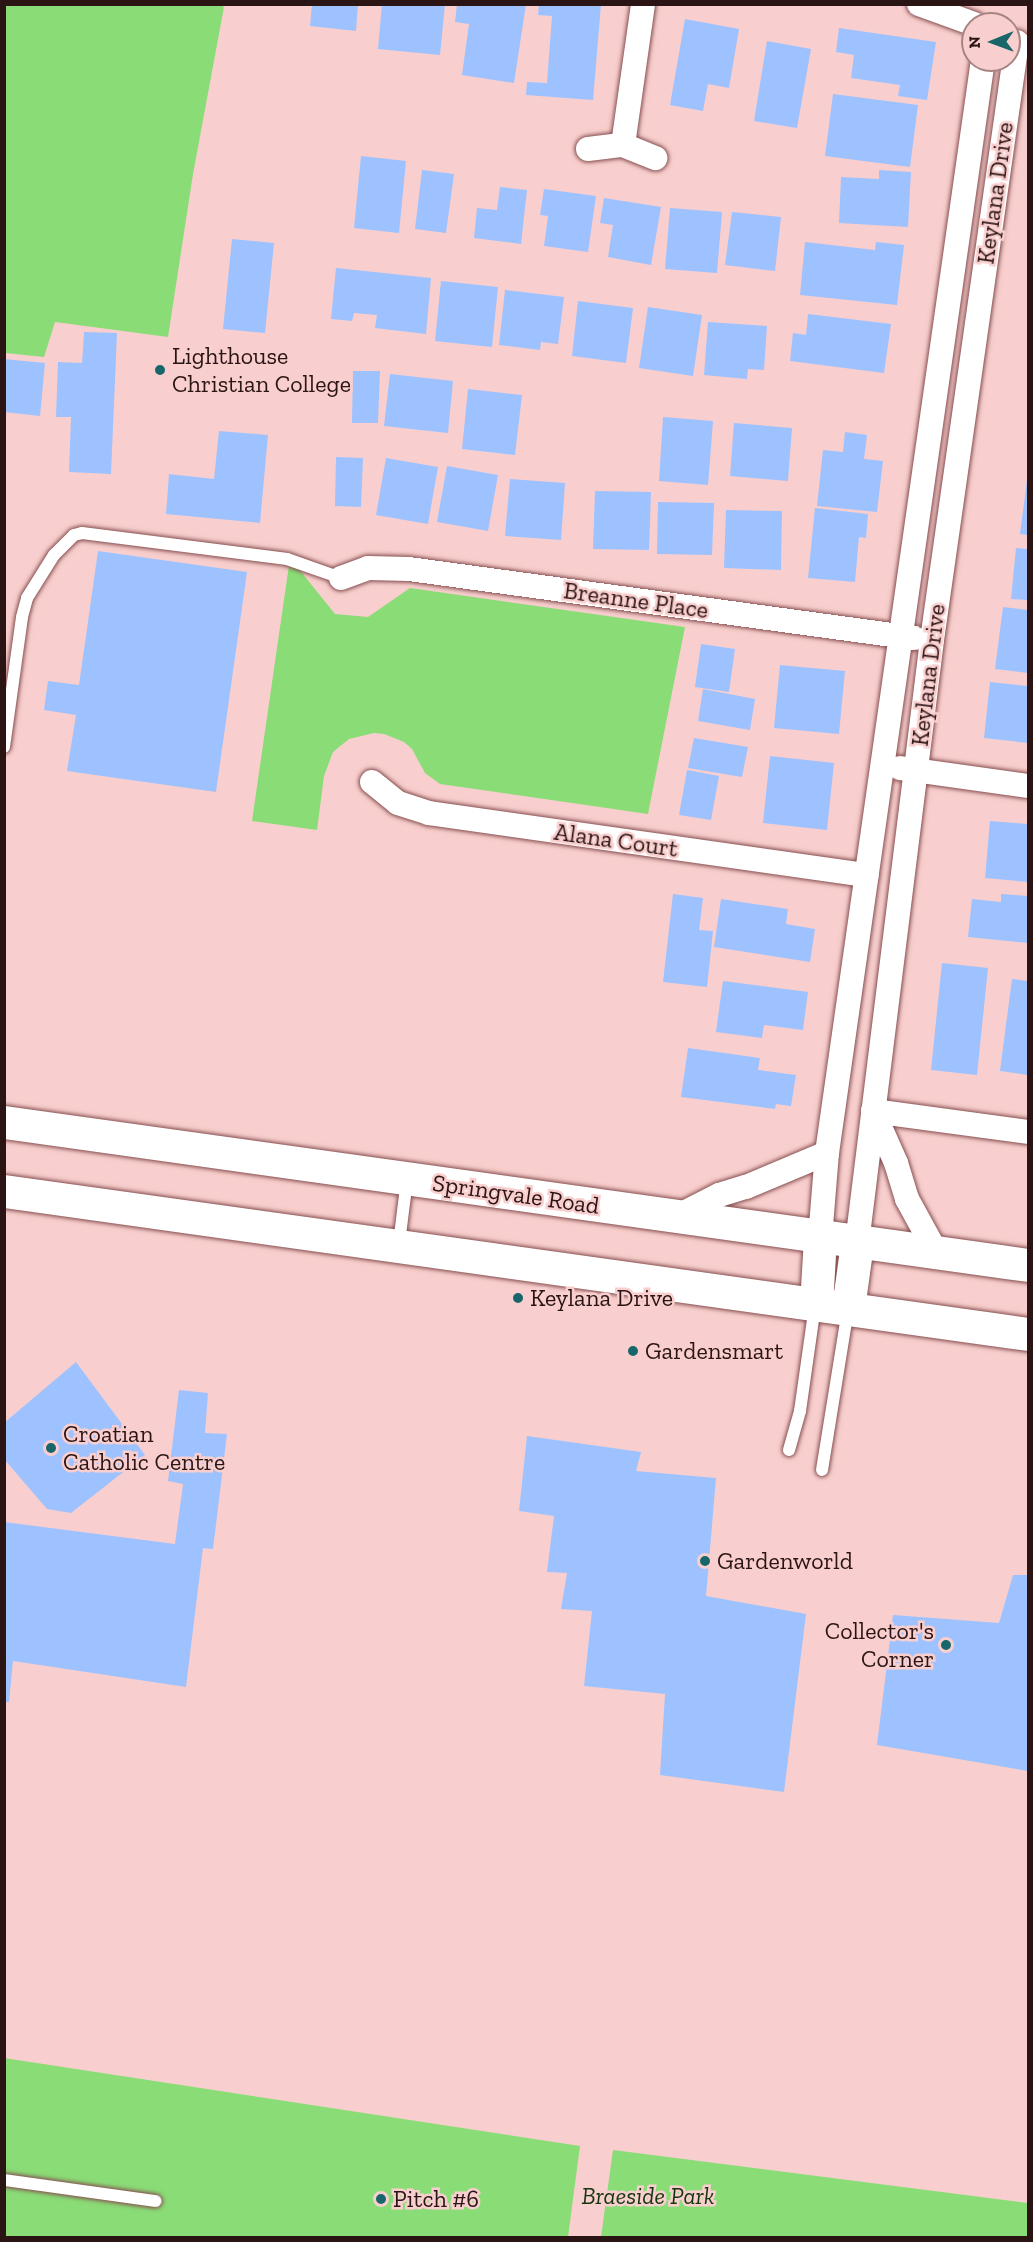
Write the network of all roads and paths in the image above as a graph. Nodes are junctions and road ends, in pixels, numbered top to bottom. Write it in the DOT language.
graph roads {
  1 [pos="643,4"];
  2 [pos="919,4"];
  3 [pos="961,19"];
  4 [pos="981,72"];
  5 [pos="1013,72"];
  6 [pos="622,145"];
  7 [pos="588,149"];
  8 [pos="656,158"];
  9 [pos="341,578"];
  10 [pos="900,636"];
  11 [pos="932,640"];
  12 [pos="4,747"];
  13 [pos="884,766"];
  14 [pos="916,770"];
  15 [pos="372,783"];
  16 [pos="1029,786"];
  17 [pos="867,875"];
  18 [pos="873,1111"];
  19 [pos="4,1122"];
  20 [pos="1029,1132"];
  21 [pos="827,1153"];
  22 [pos="407,1179"];
  23 [pos="4,1191"];
  24 [pos="676,1217"];
  25 [pos="820,1238"];
  26 [pos="857,1243"];
  27 [pos="398,1245"];
  28 [pos="936,1252"];
  29 [pos="1029,1266"];
  30 [pos="816,1305"];
  31 [pos="848,1308"];
  32 [pos="1029,1334"];
  33 [pos="789,1450"];
  34 [pos="822,1470"];
  35 [pos="4,2180"];
  36 [pos="156,2201"];
  1 -- 6 [label="street"];
  2 -- 3 [label="street"];
  4 -- 10 [label="street, Keylana Drive"];
  5 -- 11 [label="street, Keylana Drive"];
  6 -- 7 [label="street"];
  6 -- 8 [label="street"];
  9 -- 10 [label="street, Breanne Place"];
  9 -- 12 [label="lane"];
  10 -- 11 [label="street, Breanne Place"];
  10 -- 13 [label="street, Keylana Drive"];
  11 -- 14 [label="street, Keylana Drive"];
  13 -- 14 [label="street"];
  13 -- 17 [label="street, Keylana Drive"];
  14 -- 16 [label="street"];
  14 -- 18 [label="street, Keylana Drive"];
  15 -- 17 [label="street, Alana Court"];
  17 -- 21 [label="street, Keylana Drive"];
  18 -- 20 [label="street"];
  18 -- 26 [label="street, Keylana Drive"];
  18 -- 28 [label="street"];
  19 -- 22 [label="highway, Springvale Road"];
  21 -- 24 [label="street"];
  21 -- 25 [label="street, Keylana Drive"];
  22 -- 24 [label="highway, Springvale Road"];
  22 -- 27 [label="lane"];
  23 -- 27 [label="highway"];
  24 -- 25 [label="highway, Springvale Road"];
  25 -- 26 [label="highway, Springvale Road"];
  25 -- 30 [label="highway, Keylana Drive"];
  26 -- 28 [label="highway, Springvale Road"];
  26 -- 31 [label="highway, Keylana Drive"];
  27 -- 30 [label="highway"];
  28 -- 29 [label="highway, Springvale Road"];
  30 -- 31 [label="highway"];
  30 -- 33 [label="lane"];
  31 -- 32 [label="highway"];
  31 -- 34 [label="lane"];
  35 -- 36 [label="lane"];
}
